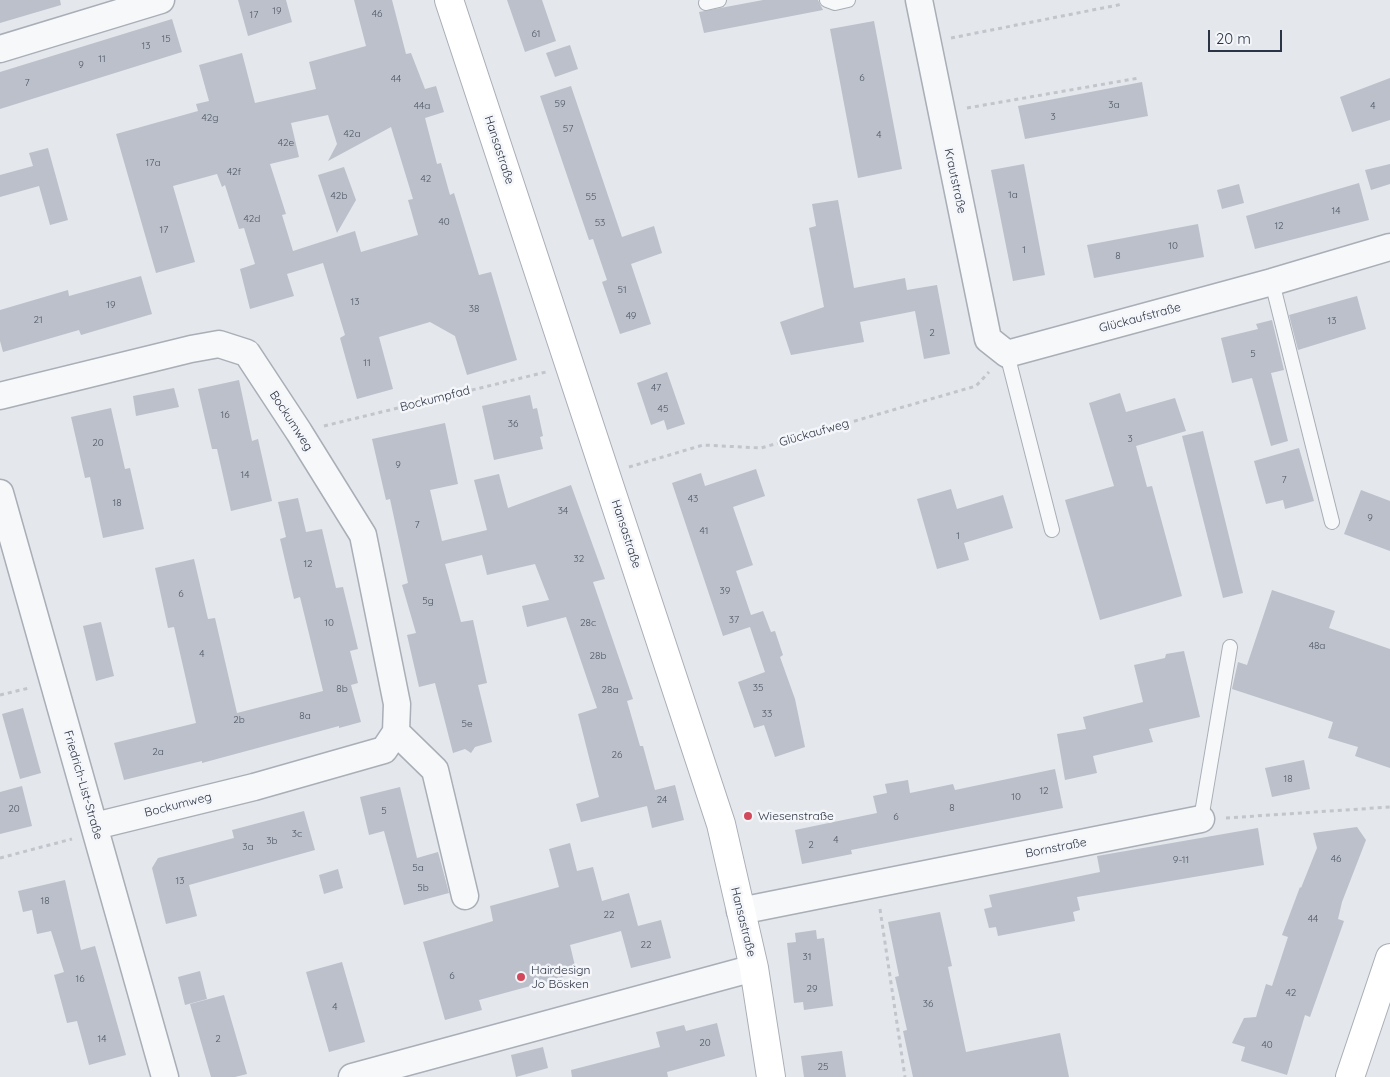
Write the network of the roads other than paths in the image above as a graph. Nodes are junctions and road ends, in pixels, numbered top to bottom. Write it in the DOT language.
graph roads {
  1 [pos="161,0"];
  2 [pos="449,0"];
  3 [pos="827,0"];
  4 [pos="848,0"];
  5 [pos="919,0"];
  6 [pos="0,49"];
  7 [pos="1390,247"];
  8 [pos="1272,282"];
  9 [pos="1007,354"];
  10 [pos="0,396"];
  11 [pos="0,493"];
  12 [pos="1332,522"];
  13 [pos="1052,530"];
  14 [pos="1230,647"];
  15 [pos="396,732"];
  16 [pos="1201,820"];
  17 [pos="96,829"];
  18 [pos="466,896"];
  19 [pos="740,911"];
  20 [pos="1390,958"];
  21 [pos="754,968"];
  22 [pos="165,1077"];
  23 [pos="352,1077"];
  24 [pos="771,1077"];
  25 [pos="1350,1077"];
  1 -- 6 [label="street"];
  2 -- 19 [label="main road, Hansastraße"];
  3 -- 4 [label="lane"];
  5 -- 9 [label="street, Krautstraße"];
  7 -- 8 [label="street, Glückaufstraße"];
  8 -- 9 [label="street, Glückaufstraße"];
  8 -- 12 [label="lane"];
  9 -- 13 [label="lane"];
  10 -- 15 [label="street, Bockumweg"];
  11 -- 17 [label="street, Friedrich-List-Straße"];
  14 -- 16 [label="lane"];
  15 -- 17 [label="street, Bockumweg"];
  15 -- 18 [label="street"];
  16 -- 19 [label="street, Bornstraße"];
  17 -- 22 [label="street, Friedrich-List-Straße"];
  19 -- 21 [label="main road, Hansastraße"];
  20 -- 25 [label="main road"];
  21 -- 23 [label="street"];
  21 -- 24 [label="main road, Hansastraße"];
}
